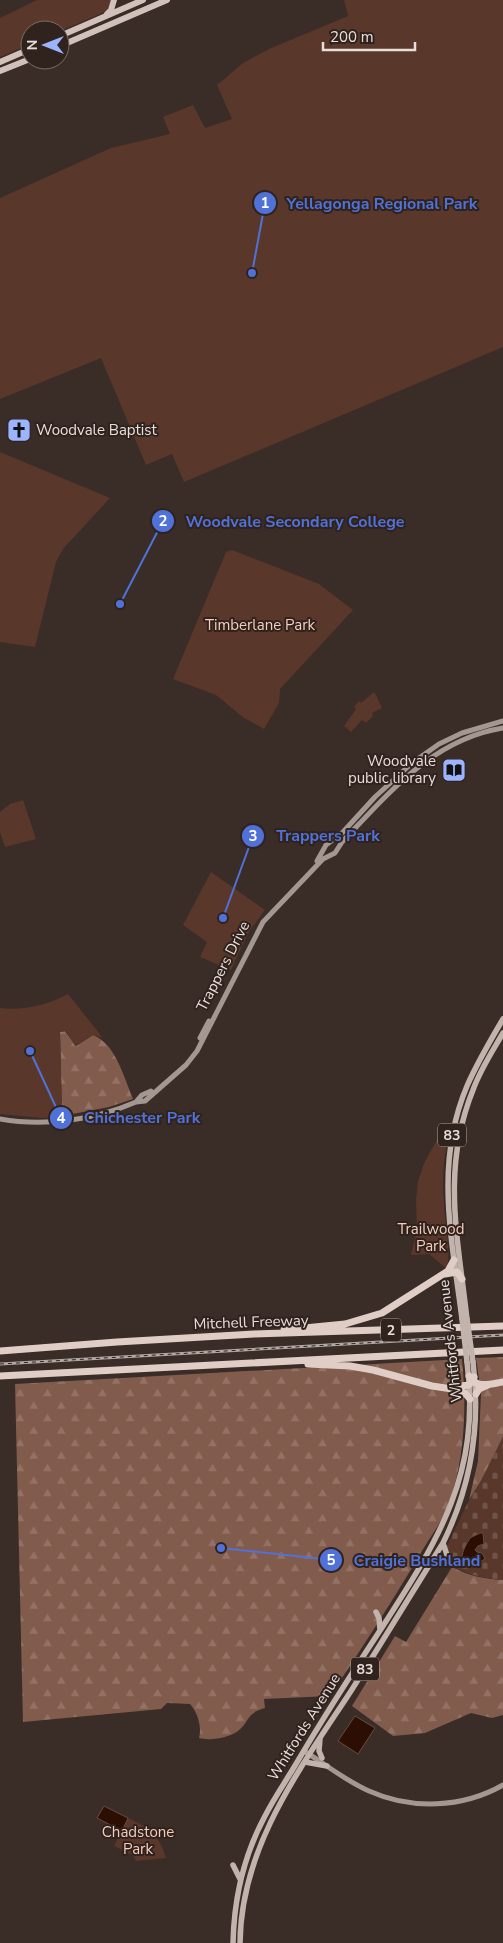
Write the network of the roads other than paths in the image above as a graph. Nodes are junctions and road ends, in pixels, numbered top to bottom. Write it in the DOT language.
graph roads {
  1 [pos="114,0"];
  2 [pos="122,0"];
  3 [pos="143,0"];
  4 [pos="167,0"];
  5 [pos="130,6"];
  6 [pos="102,18"];
  7 [pos="70,32"];
  8 [pos="70,42"];
  9 [pos="20,53"];
  10 [pos="0,62"];
  11 [pos="20,63"];
  12 [pos="0,71"];
  13 [pos="503,721"];
  14 [pos="503,728"];
  15 [pos="330,843"];
  16 [pos="325,848"];
  17 [pos="336,850"];
  18 [pos="329,854"];
  19 [pos="502,1025"];
  20 [pos="502,1036"];
  21 [pos="141,1099"];
  22 [pos="0,1119"];
  23 [pos="454,1260"];
  24 [pos="456,1272"];
  25 [pos="436,1278"];
  26 [pos="462,1278"];
  27 [pos="464,1319"];
  28 [pos="503,1326"];
  29 [pos="254,1334"];
  30 [pos="503,1350"];
  31 [pos="0,1351"];
  32 [pos="282,1361"];
  33 [pos="0,1376"];
  34 [pos="472,1380"];
  35 [pos="503,1382"];
  36 [pos="490,1384"];
  37 [pos="444,1387"];
  38 [pos="476,1394"];
  39 [pos="470,1399"];
  40 [pos="443,1543"];
  41 [pos="448,1558"];
  42 [pos="376,1612"];
  43 [pos="380,1630"];
  44 [pos="320,1737"];
  45 [pos="307,1751"];
  46 [pos="322,1758"];
  47 [pos="305,1762"];
  48 [pos="327,1766"];
  49 [pos="503,1783"];
  50 [pos="233,1865"];
  51 [pos="240,1881"];
  52 [pos="233,1943"];
  53 [pos="240,1943"];
  1 -- 6 [label="highway"];
  2 -- 5 [label="highway"];
  3 -- 5 [label="highway"];
  4 -- 8 [label="highway"];
  5 -- 6 [label="highway"];
  6 -- 7 [label="highway"];
  9 -- 10 [label="highway"];
  11 -- 12 [label="highway"];
  13 -- 15 [label="main road"];
  14 -- 17 [label="main road"];
  15 -- 16 [label="main road"];
  15 -- 17 [label="main road"];
  16 -- 18 [label="main road"];
  16 -- 21 [label="main road, Trappers Drive"];
  17 -- 18 [label="main road"];
  18 -- 21 [label="main road, Trappers Drive"];
  19 -- 23 [label="main road, Whitfords Avenue / 83"];
  20 -- 26 [label="main road, Whitfords Avenue / 83"];
  21 -- 22 [label="main road, Trappers Drive"];
  23 -- 24 [label="main road, Whitfords Avenue / 83"];
  23 -- 25 [label="highway"];
  24 -- 25 [label="highway"];
  24 -- 26 [label="highway"];
  24 -- 27 [label="main road, Whitfords Avenue / 83"];
  25 -- 29 [label="highway"];
  26 -- 27 [label="main road, Whitfords Avenue / 83"];
  27 -- 34 [label="main road, Whitfords Avenue / 83, bridge"];
  28 -- 29 [label="highway, Mitchell Freeway / 2"];
  29 -- 31 [label="highway, Mitchell Freeway / 2"];
  30 -- 32 [label="highway, 2"];
  32 -- 33 [label="highway, 2"];
  32 -- 37 [label="highway"];
  34 -- 36 [label="highway"];
  34 -- 37 [label="highway"];
  34 -- 38 [label="main road, Whitfords Avenue / 83"];
  34 -- 39 [label="main road, Whitfords Avenue / 83"];
  35 -- 36 [label="highway"];
  36 -- 38 [label="highway"];
  37 -- 39 [label="highway"];
  38 -- 40 [label="main road, Whitfords Avenue / 83"];
  39 -- 43 [label="main road, Whitfords Avenue / 83"];
  40 -- 41 [label="main road"];
  40 -- 44 [label="main road, Whitfords Avenue / 83"];
  42 -- 43 [label="main road"];
  43 -- 45 [label="main road, Whitfords Avenue / 83"];
  44 -- 45 [label="main road, Whitfords Avenue / 83"];
  44 -- 46 [label="main road"];
  45 -- 46 [label="main road"];
  45 -- 47 [label="main road, Whitfords Avenue / 83"];
  45 -- 48 [label="main road"];
  45 -- 51 [label="main road, Whitfords Avenue / 83"];
  46 -- 49 [label="main road"];
  47 -- 48 [label="main road"];
  47 -- 53 [label="main road, Whitfords Avenue / 83"];
  48 -- 49 [label="main road"];
  50 -- 51 [label="main road"];
  51 -- 52 [label="main road, Whitfords Avenue / 83"];
}
